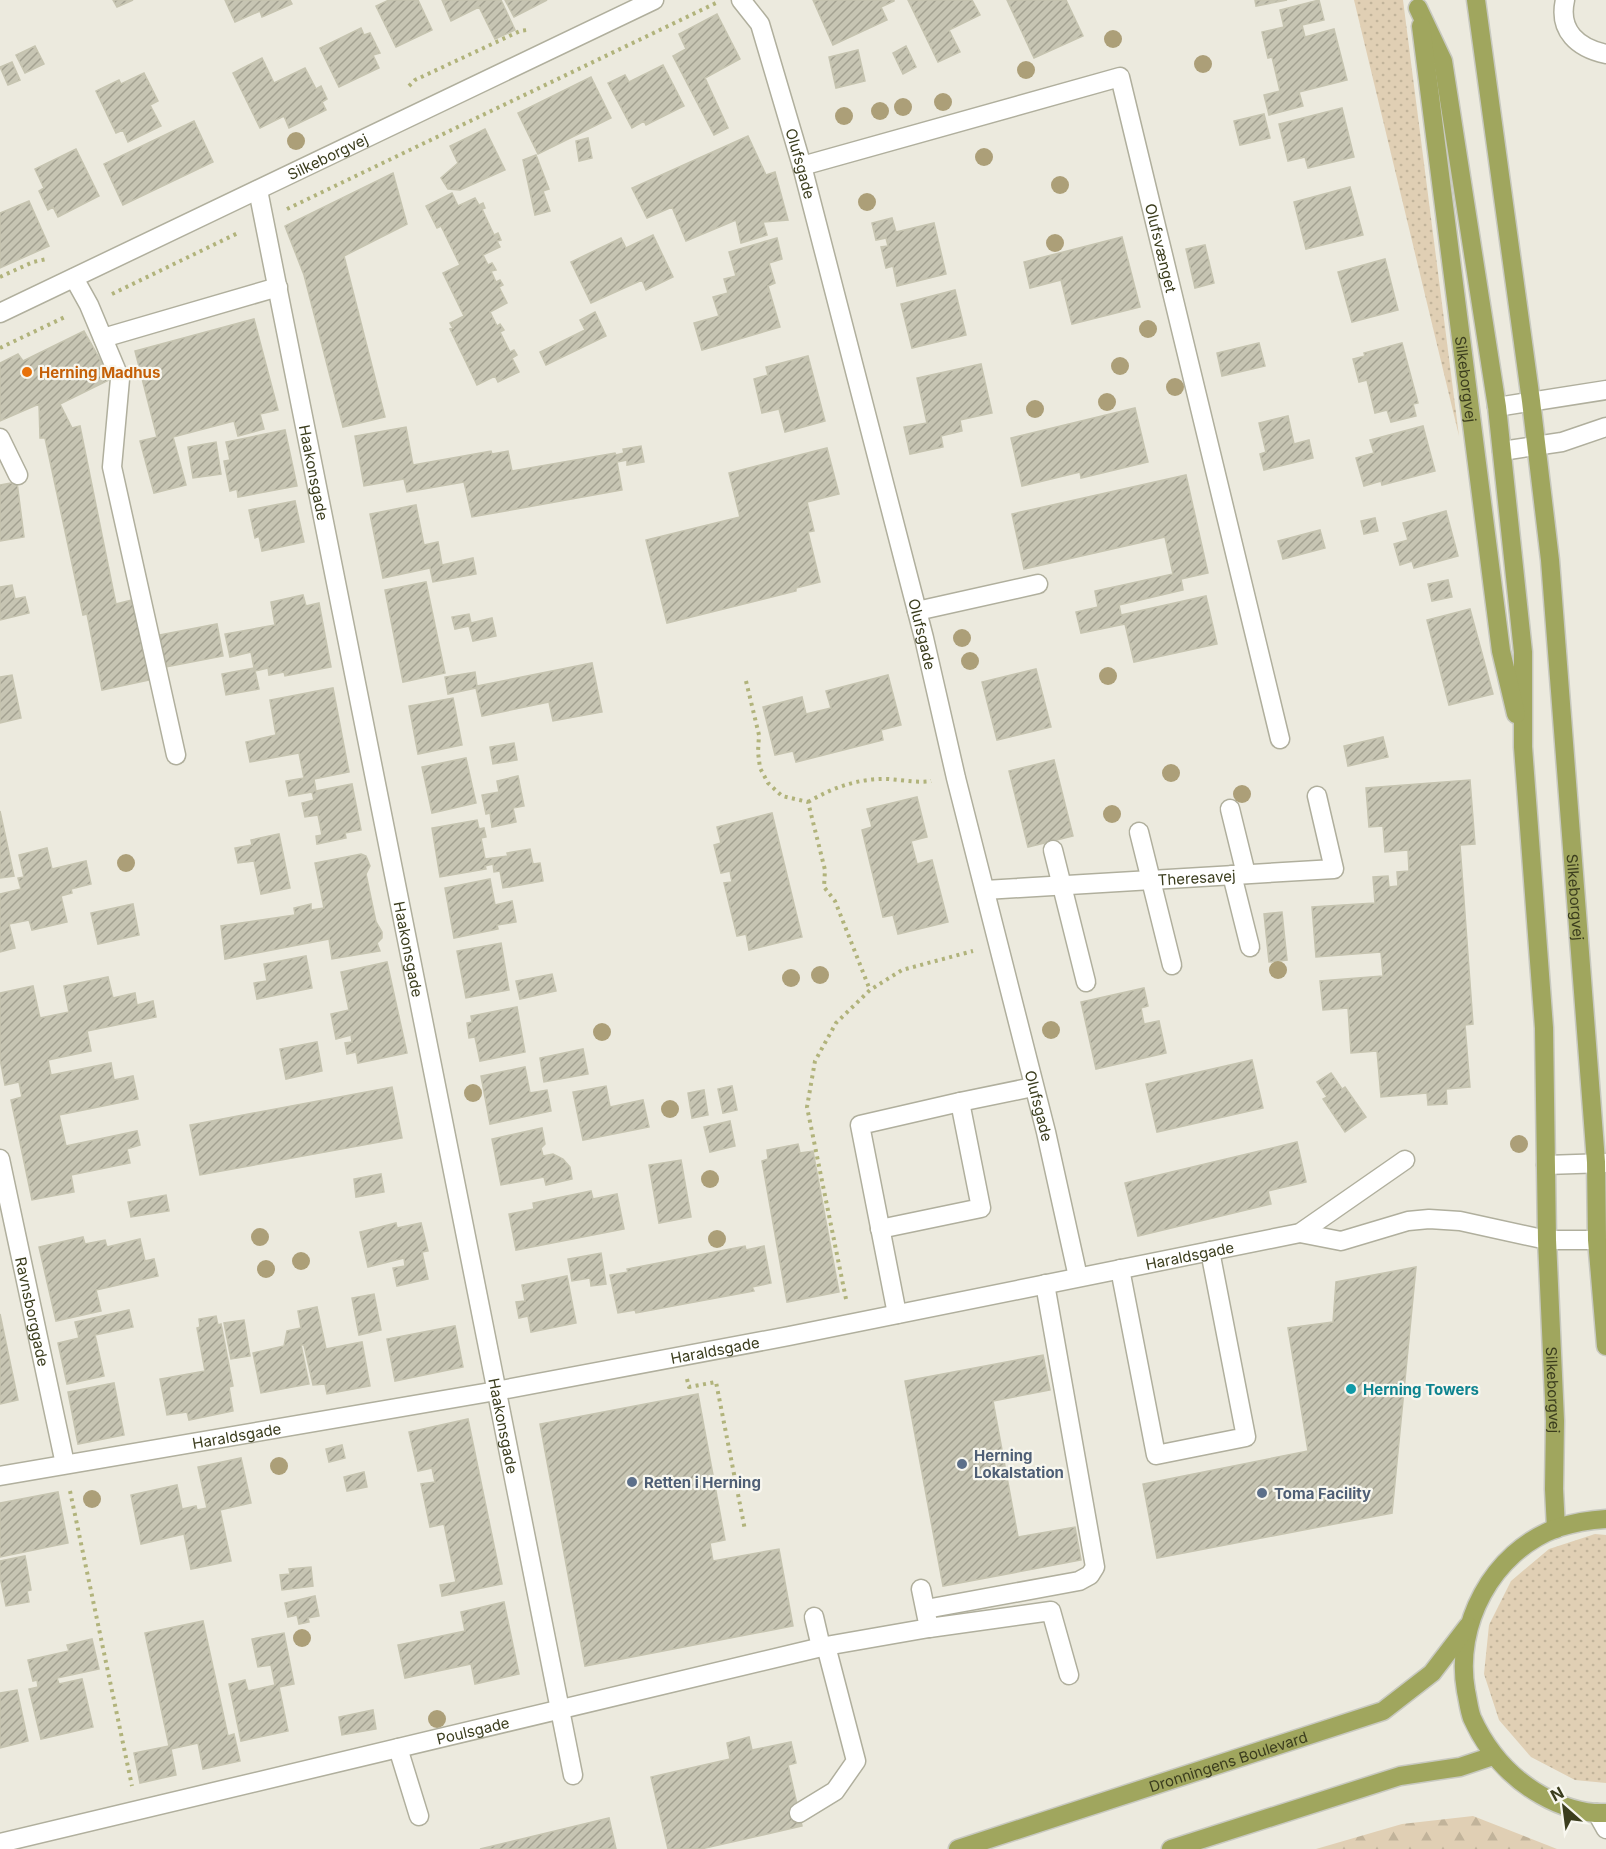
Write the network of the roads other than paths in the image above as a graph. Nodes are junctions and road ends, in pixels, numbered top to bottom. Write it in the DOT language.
graph roads {
  1 [pos="654,0"];
  2 [pos="741,0"];
  3 [pos="1476,0"];
  4 [pos="1564,0"];
  5 [pos="1418,4"];
  6 [pos="1606,54"];
  7 [pos="802,166"];
  8 [pos="258,190"];
  9 [pos="74,278"];
  10 [pos="278,287"];
  11 [pos="0,313"];
  12 [pos="103,338"];
  13 [pos="1606,390"];
  14 [pos="1531,400"];
  15 [pos="1497,407"];
  16 [pos="1606,427"];
  17 [pos="0,438"];
  18 [pos="1536,447"];
  19 [pos="1502,451"];
  20 [pos="18,475"];
  21 [pos="1038,584"];
  22 [pos="917,611"];
  23 [pos="1280,739"];
  24 [pos="1523,747"];
  25 [pos="176,754"];
  26 [pos="1317,796"];
  27 [pos="1230,809"];
  28 [pos="1138,831"];
  29 [pos="1053,850"];
  30 [pos="1239,875"];
  31 [pos="1151,880"];
  32 [pos="1062,885"];
  33 [pos="985,890"];
  34 [pos="1250,947"];
  35 [pos="1172,965"];
  36 [pos="1086,982"];
  37 [pos="1033,1087"];
  38 [pos="960,1102"];
  39 [pos="0,1159"];
  40 [pos="1405,1160"];
  41 [pos="1601,1162"];
  42 [pos="1546,1165"];
  43 [pos="880,1229"];
  44 [pos="1300,1233"];
  45 [pos="1547,1240"];
  46 [pos="1598,1240"];
  47 [pos="1210,1251"];
  48 [pos="1120,1269"];
  49 [pos="1078,1277"];
  50 [pos="1045,1284"];
  51 [pos="897,1314"];
  52 [pos="1606,1346"];
  53 [pos="496,1391"];
  54 [pos="65,1464"];
  55 [pos="0,1476"];
  56 [pos="1606,1519"];
  57 [pos="1556,1528"];
  58 [pos="921,1589"];
  59 [pos="926,1609"];
  60 [pos="814,1617"];
  61 [pos="1468,1626"];
  62 [pos="929,1628"];
  63 [pos="824,1646"];
  64 [pos="1069,1675"];
  65 [pos="559,1709"];
  66 [pos="398,1748"];
  67 [pos="1493,1756"];
  68 [pos="573,1775"];
  69 [pos="799,1813"];
  70 [pos="419,1816"];
  71 [pos="1603,1818"];
  72 [pos="0,1843"];
  73 [pos="958,1849"];
  74 [pos="1171,1849"];
  1 -- 8 [label="street, Silkeborgvej"];
  2 -- 7 [label="street, Olufsgade"];
  3 -- 14 [label="main road, Silkeborgvej"];
  4 -- 6 [label="street"];
  5 -- 15 [label="main road, Silkeborgvej"];
  5 -- 24 [label="main road, Silkeborgvej"];
  7 -- 22 [label="street, Olufsgade"];
  7 -- 23 [label="street, Olufsvænget"];
  8 -- 9 [label="street, Silkeborgvej"];
  8 -- 10 [label="street, Haakonsgade"];
  9 -- 11 [label="street, Silkeborgvej"];
  9 -- 12 [label="street"];
  10 -- 12 [label="street"];
  10 -- 53 [label="street, Haakonsgade"];
  12 -- 25 [label="street"];
  13 -- 14 [label="street, Silkeborgvej"];
  14 -- 15 [label="street, Silkeborgvej"];
  14 -- 18 [label="main road, Silkeborgvej"];
  15 -- 19 [label="main road, Silkeborgvej"];
  16 -- 18 [label="street"];
  17 -- 20 [label="street"];
  18 -- 19 [label="street"];
  18 -- 41 [label="main road, Silkeborgvej"];
  19 -- 24 [label="main road, Silkeborgvej"];
  21 -- 22 [label="street"];
  22 -- 33 [label="street, Olufsgade"];
  24 -- 42 [label="main road, Silkeborgvej"];
  26 -- 30 [label="street, Theresavej"];
  27 -- 30 [label="street"];
  28 -- 31 [label="street"];
  29 -- 32 [label="street"];
  30 -- 31 [label="street, Theresavej"];
  30 -- 34 [label="street"];
  31 -- 32 [label="street, Theresavej"];
  31 -- 35 [label="street"];
  32 -- 33 [label="street, Theresavej"];
  32 -- 36 [label="street"];
  33 -- 37 [label="street, Olufsgade"];
  37 -- 38 [label="street"];
  37 -- 49 [label="street, Olufsgade"];
  38 -- 43 [label="street"];
  38 -- 43 [label="street"];
  39 -- 54 [label="street, Ravnsborggade"];
  40 -- 44 [label="street, Haraldsgade"];
  41 -- 42 [label="street"];
  41 -- 46 [label="main road, Silkeborgvej"];
  42 -- 45 [label="main road, Silkeborgvej"];
  43 -- 51 [label="street"];
  44 -- 45 [label="street"];
  44 -- 47 [label="street, Haraldsgade"];
  45 -- 46 [label="street"];
  45 -- 57 [label="main road, Silkeborgvej"];
  46 -- 52 [label="main road, Silkeborgvej"];
  47 -- 48 [label="street, Haraldsgade"];
  47 -- 48 [label="street"];
  48 -- 49 [label="street, Haraldsgade"];
  49 -- 50 [label="street, Haraldsgade"];
  50 -- 51 [label="street, Haraldsgade"];
  50 -- 59 [label="street"];
  51 -- 53 [label="street, Haraldsgade"];
  53 -- 54 [label="street, Haraldsgade"];
  53 -- 65 [label="street, Haakonsgade"];
  54 -- 55 [label="street, Haraldsgade"];
  56 -- 57 [label="main road"];
  57 -- 61 [label="main road"];
  58 -- 59 [label="street"];
  59 -- 62 [label="street"];
  60 -- 63 [label="street"];
  61 -- 67 [label="main road"];
  61 -- 73 [label="main road, Dronningens Boulevard"];
  62 -- 63 [label="street, Poulsgade"];
  62 -- 64 [label="street, Poulsgade"];
  63 -- 65 [label="street, Poulsgade"];
  63 -- 69 [label="street"];
  65 -- 66 [label="street, Poulsgade"];
  65 -- 68 [label="street, Haakonsgade"];
  66 -- 70 [label="street"];
  66 -- 72 [label="street, Poulsgade"];
  67 -- 71 [label="main road"];
  67 -- 74 [label="main road"];
}
